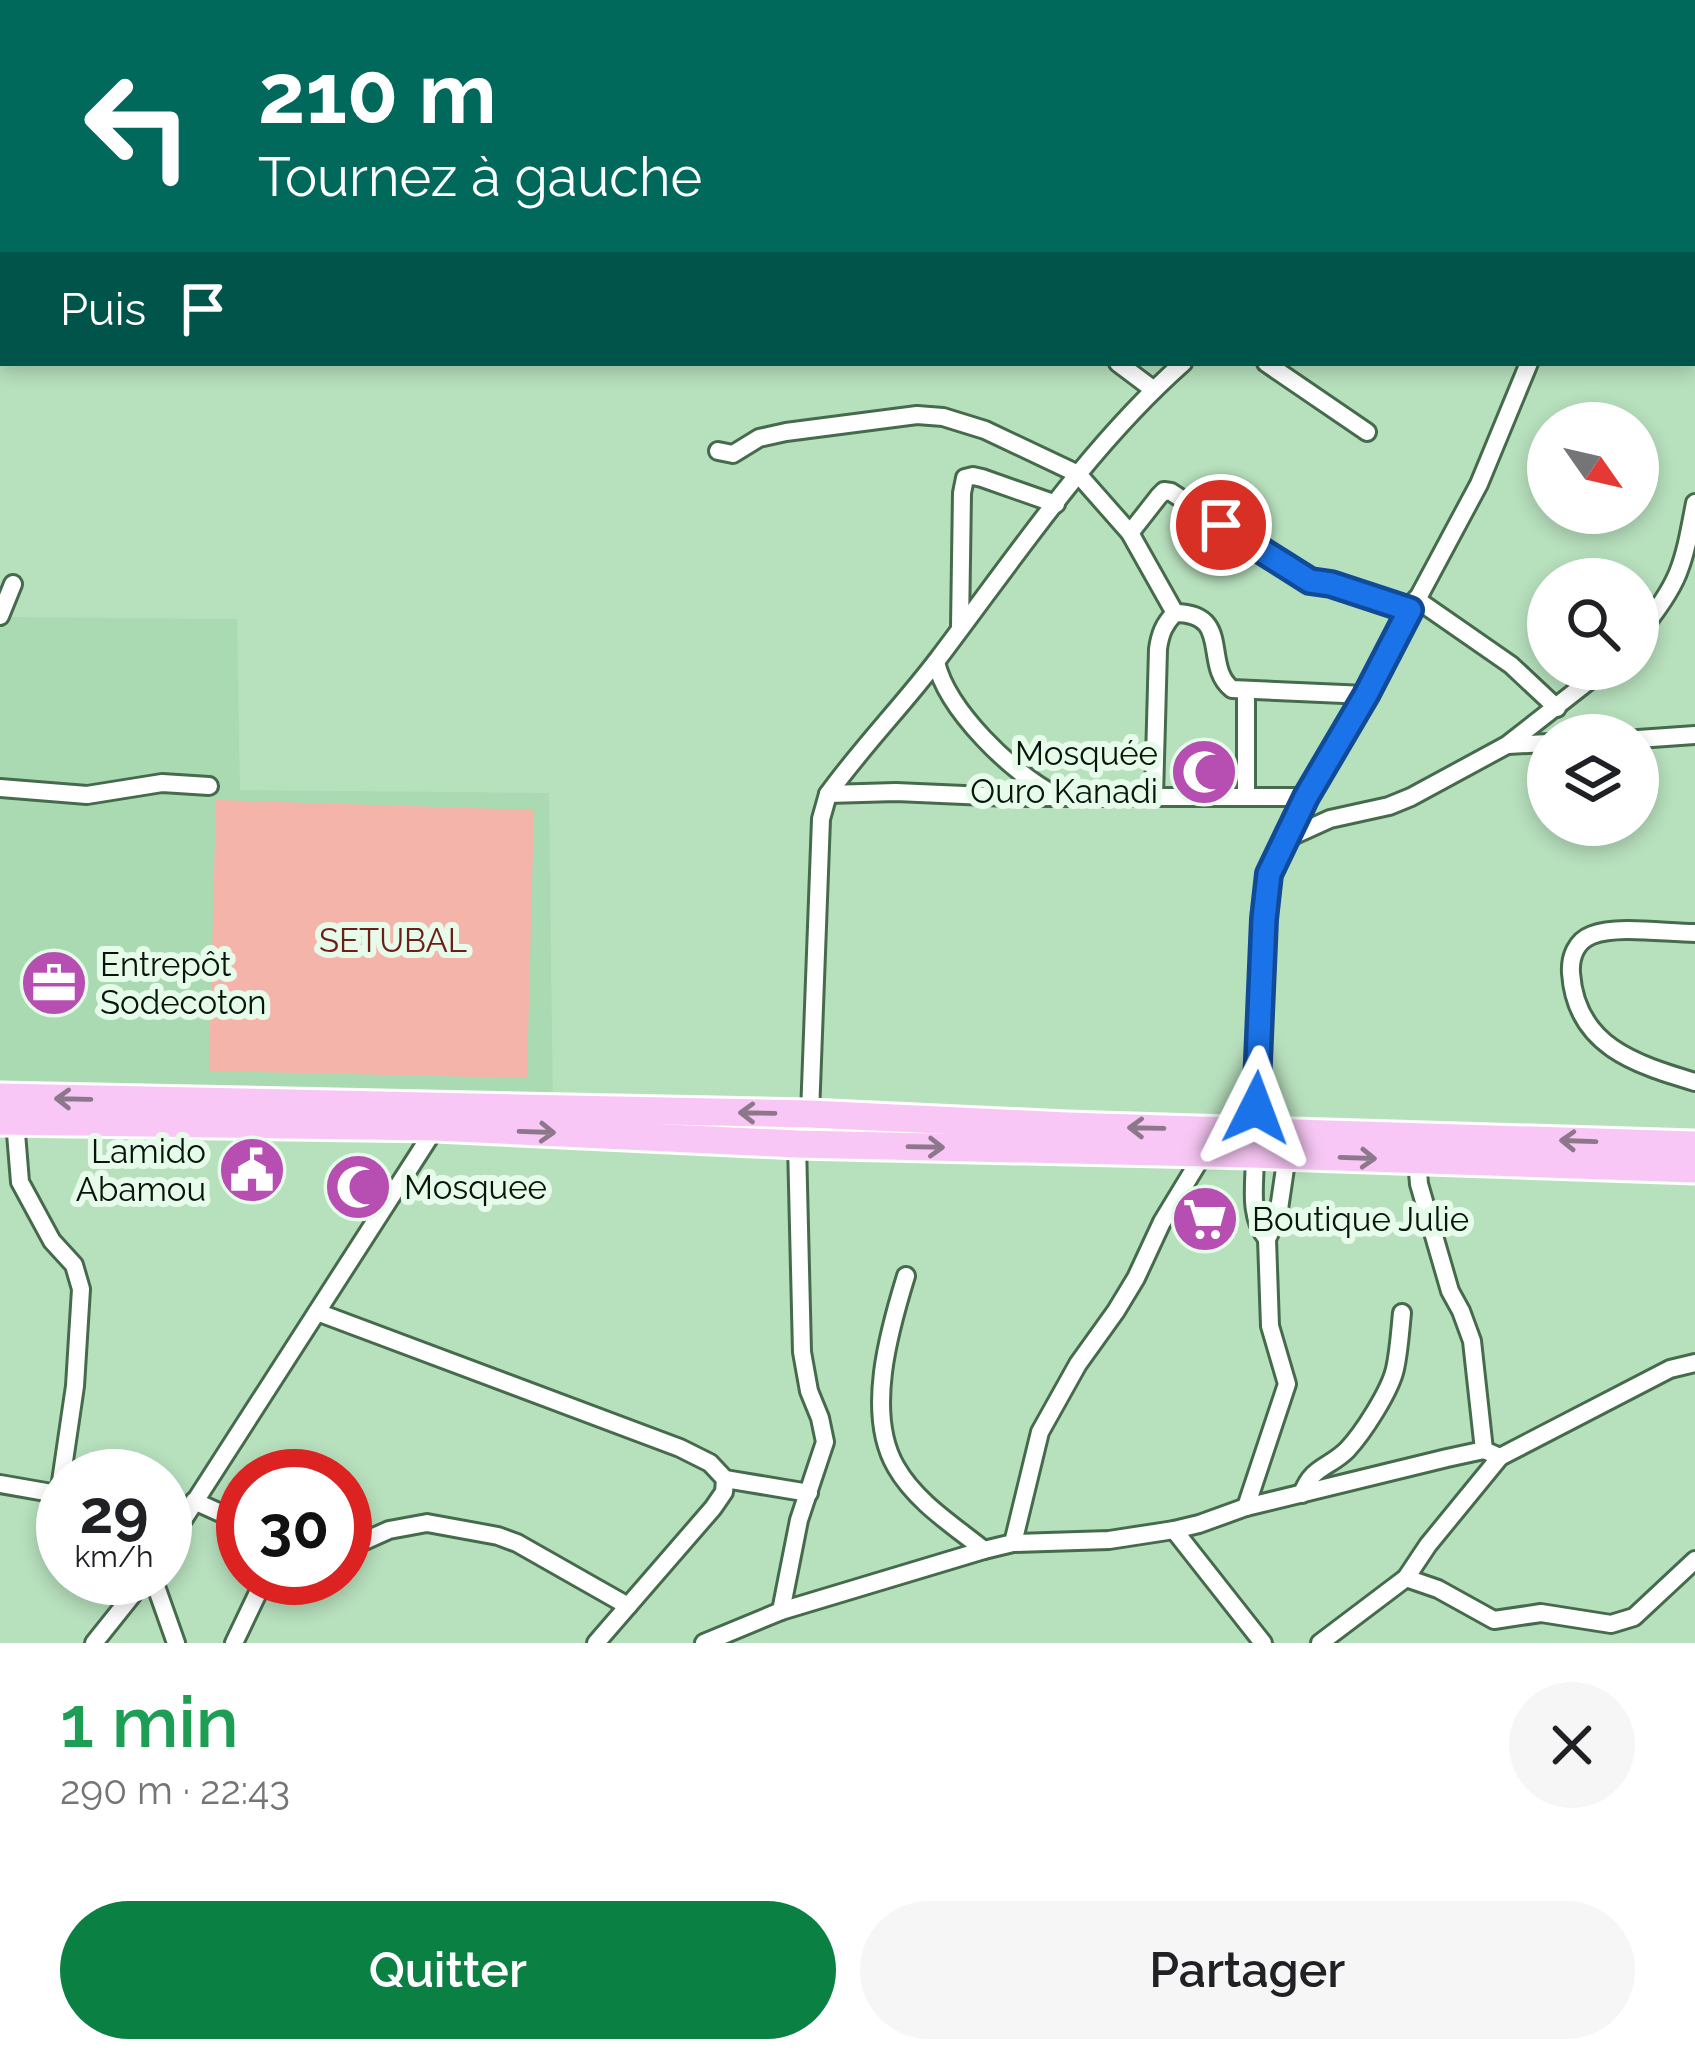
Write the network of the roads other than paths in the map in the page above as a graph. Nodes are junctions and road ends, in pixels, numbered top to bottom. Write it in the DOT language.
graph roads {
  1 [pos="1122,366"];
  2 [pos="1271,366"];
  3 [pos="1295,366"];
  4 [pos="1525,366"];
  5 [pos="1176,367"];
  6 [pos="1283,374"];
  7 [pos="1154,389"];
  8 [pos="1367,432"];
  9 [pos="718,451"];
  10 [pos="1078,474"];
  11 [pos="1695,503"];
  12 [pos="1056,504"];
  13 [pos="1130,533"];
  14 [pos="14,584"];
  15 [pos="1413,605"];
  16 [pos="1659,608"];
  17 [pos="1175,613"];
  18 [pos="0,616"];
  19 [pos="961,628"];
  20 [pos="936,662"];
  21 [pos="1246,689"];
  22 [pos="1579,690"];
  23 [pos="1366,695"];
  24 [pos="1557,708"];
  25 [pos="1695,735"];
  26 [pos="1659,738"];
  27 [pos="1527,744"];
  28 [pos="1507,745"];
  29 [pos="209,786"];
  30 [pos="0,788"];
  31 [pos="828,794"];
  32 [pos="1055,796"];
  33 [pos="1154,796"];
  34 [pos="1246,797"];
  35 [pos="1306,797"];
  36 [pos="1288,838"];
  37 [pos="1695,932"];
  38 [pos="1695,1082"];
  39 [pos="5,1113"];
  40 [pos="810,1114"];
  41 [pos="436,1127"];
  42 [pos="797,1144"];
  43 [pos="1695,1145"];
  44 [pos="1252,1146"];
  45 [pos="1204,1153"];
  46 [pos="1287,1155"];
  47 [pos="1417,1160"];
  48 [pos="1695,1169"];
  49 [pos="1267,1239"];
  50 [pos="907,1276"];
  51 [pos="317,1312"];
  52 [pos="1402,1313"];
  53 [pos="1695,1363"];
  54 [pos="67,1449"];
  55 [pos="1492,1453"];
  56 [pos="725,1479"];
  57 [pos="0,1484"];
  58 [pos="36,1490"];
  59 [pos="809,1493"];
  60 [pos="1302,1494"];
  61 [pos="194,1501"];
  62 [pos="1246,1507"];
  63 [pos="216,1511"];
  64 [pos="1174,1530"];
  65 [pos="372,1537"];
  66 [pos="1013,1544"];
  67 [pos="984,1550"];
  68 [pos="1695,1560"];
  69 [pos="1406,1578"];
  70 [pos="127,1605"];
  71 [pos="161,1605"];
  72 [pos="252,1605"];
  73 [pos="628,1606"];
  74 [pos="782,1611"];
  75 [pos="94,1643"];
  76 [pos="176,1643"];
  77 [pos="234,1643"];
  78 [pos="596,1643"];
  79 [pos="704,1643"];
  80 [pos="1263,1643"];
  81 [pos="1320,1643"];
  1 -- 7 [label="street"];
  2 -- 6 [label="street"];
  3 -- 6 [label="street"];
  4 -- 15 [label="street"];
  5 -- 7 [label="street"];
  6 -- 8 [label="street"];
  7 -- 10 [label="street"];
  9 -- 10 [label="street"];
  10 -- 12 [label="street"];
  10 -- 13 [label="street"];
  11 -- 16 [label="street"];
  12 -- 19 [label="street"];
  12 -- 19 [label="street"];
  13 -- 15 [label="street"];
  13 -- 17 [label="street"];
  14 -- 18 [label="street"];
  15 -- 23 [label="street"];
  15 -- 24 [label="street"];
  17 -- 21 [label="street"];
  17 -- 33 [label="street"];
  19 -- 20 [label="street"];
  20 -- 31 [label="street"];
  20 -- 32 [label="street"];
  21 -- 23 [label="street"];
  21 -- 34 [label="street"];
  22 -- 24 [label="street"];
  23 -- 35 [label="street"];
  24 -- 28 [label="street"];
  25 -- 26 [label="street"];
  27 -- 28 [label="street"];
  28 -- 36 [label="street"];
  29 -- 30 [label="street"];
  31 -- 32 [label="street"];
  31 -- 40 [label="street"];
  32 -- 33 [label="street"];
  33 -- 34 [label="street"];
  34 -- 35 [label="street"];
  35 -- 36 [label="street"];
  36 -- 44 [label="street"];
  37 -- 38 [label="street"];
  40 -- 39 [label="main road, one-way"];
  39 -- 41 [label="main road"];
  39 -- 54 [label="street"];
  44 -- 40 [label="main road, one-way"];
  41 -- 42 [label="main road, one-way"];
  41 -- 51 [label="street"];
  42 -- 45 [label="main road, one-way"];
  42 -- 59 [label="street"];
  43 -- 44 [label="main road, one-way"];
  44 -- 45 [label="main road"];
  44 -- 46 [label="main road"];
  44 -- 49 [label="street"];
  45 -- 66 [label="street"];
  46 -- 47 [label="main road, one-way"];
  46 -- 49 [label="street"];
  47 -- 48 [label="main road"];
  47 -- 55 [label="street"];
  49 -- 62 [label="street"];
  50 -- 67 [label="street"];
  51 -- 56 [label="street"];
  51 -- 61 [label="street"];
  52 -- 60 [label="street"];
  53 -- 55 [label="street"];
  55 -- 60 [label="street"];
  55 -- 69 [label="street"];
  56 -- 59 [label="street"];
  56 -- 73 [label="street"];
  57 -- 58 [label="street"];
  59 -- 74 [label="street"];
  60 -- 62 [label="street"];
  61 -- 63 [label="street"];
  62 -- 64 [label="street"];
  64 -- 66 [label="street"];
  64 -- 80 [label="street"];
  65 -- 73 [label="street"];
  66 -- 67 [label="street"];
  67 -- 74 [label="street"];
  68 -- 69 [label="street"];
  69 -- 81 [label="street"];
  70 -- 75 [label="street"];
  71 -- 76 [label="street"];
  72 -- 77 [label="street"];
  73 -- 78 [label="street"];
  74 -- 79 [label="street"];
}
